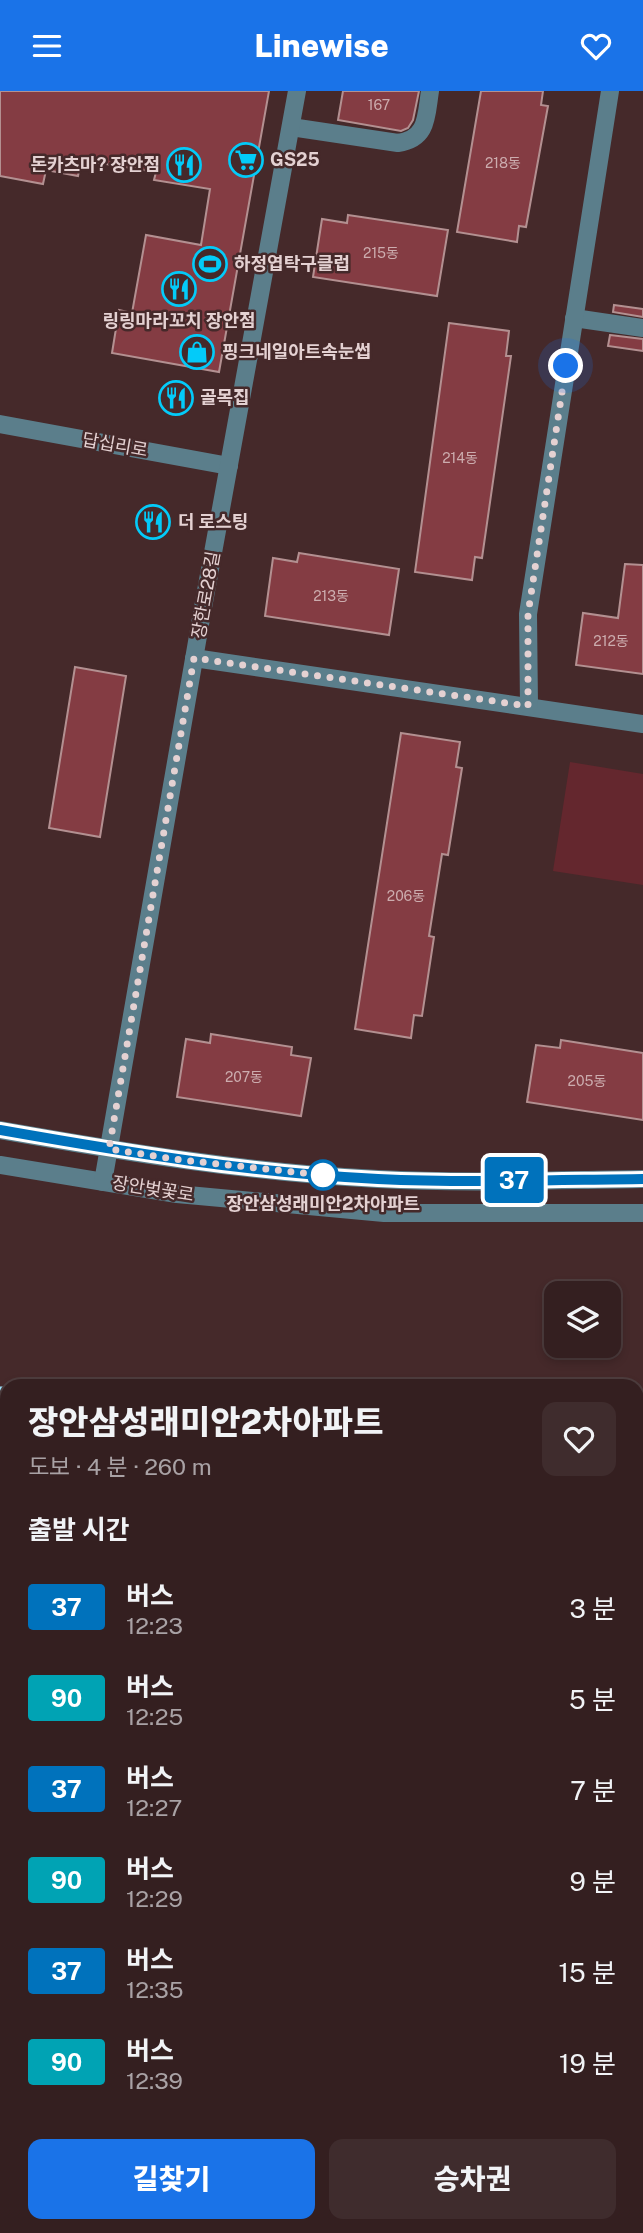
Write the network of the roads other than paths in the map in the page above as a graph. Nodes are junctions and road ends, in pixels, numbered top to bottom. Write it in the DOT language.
graph roads {
  1 [pos="297,91"];
  2 [pos="430,91"];
  3 [pos="610,91"];
  4 [pos="291,127"];
  5 [pos="574,318"];
  6 [pos="643,328"];
  7 [pos="0,424"];
  8 [pos="229,466"];
  9 [pos="194,658"];
  10 [pos="528,706"];
  11 [pos="643,724"];
  12 [pos="0,1130"];
  13 [pos="109,1149"];
  14 [pos="0,1165"];
  15 [pos="643,1179"];
  16 [pos="103,1182"];
  17 [pos="643,1213"];
  1 -- 4 [label="street, 장한로28길"];
  2 -- 4 [label="street"];
  3 -- 5 [label="street"];
  4 -- 8 [label="street, 장한로28길"];
  5 -- 6 [label="street"];
  5 -- 10 [label="street"];
  7 -- 8 [label="street, 답십리로"];
  8 -- 9 [label="street, 장한로28길"];
  9 -- 10 [label="street"];
  9 -- 13 [label="street, 장한로28길"];
  10 -- 11 [label="street"];
  12 -- 13 [label="street, 장안벚꽃로"];
  13 -- 15 [label="street, 장안벚꽃로"];
  13 -- 16 [label="street, 장한로28길"];
  14 -- 16 [label="street, 장안벚꽃로"];
  16 -- 17 [label="street, 장안벚꽃로"];
}
